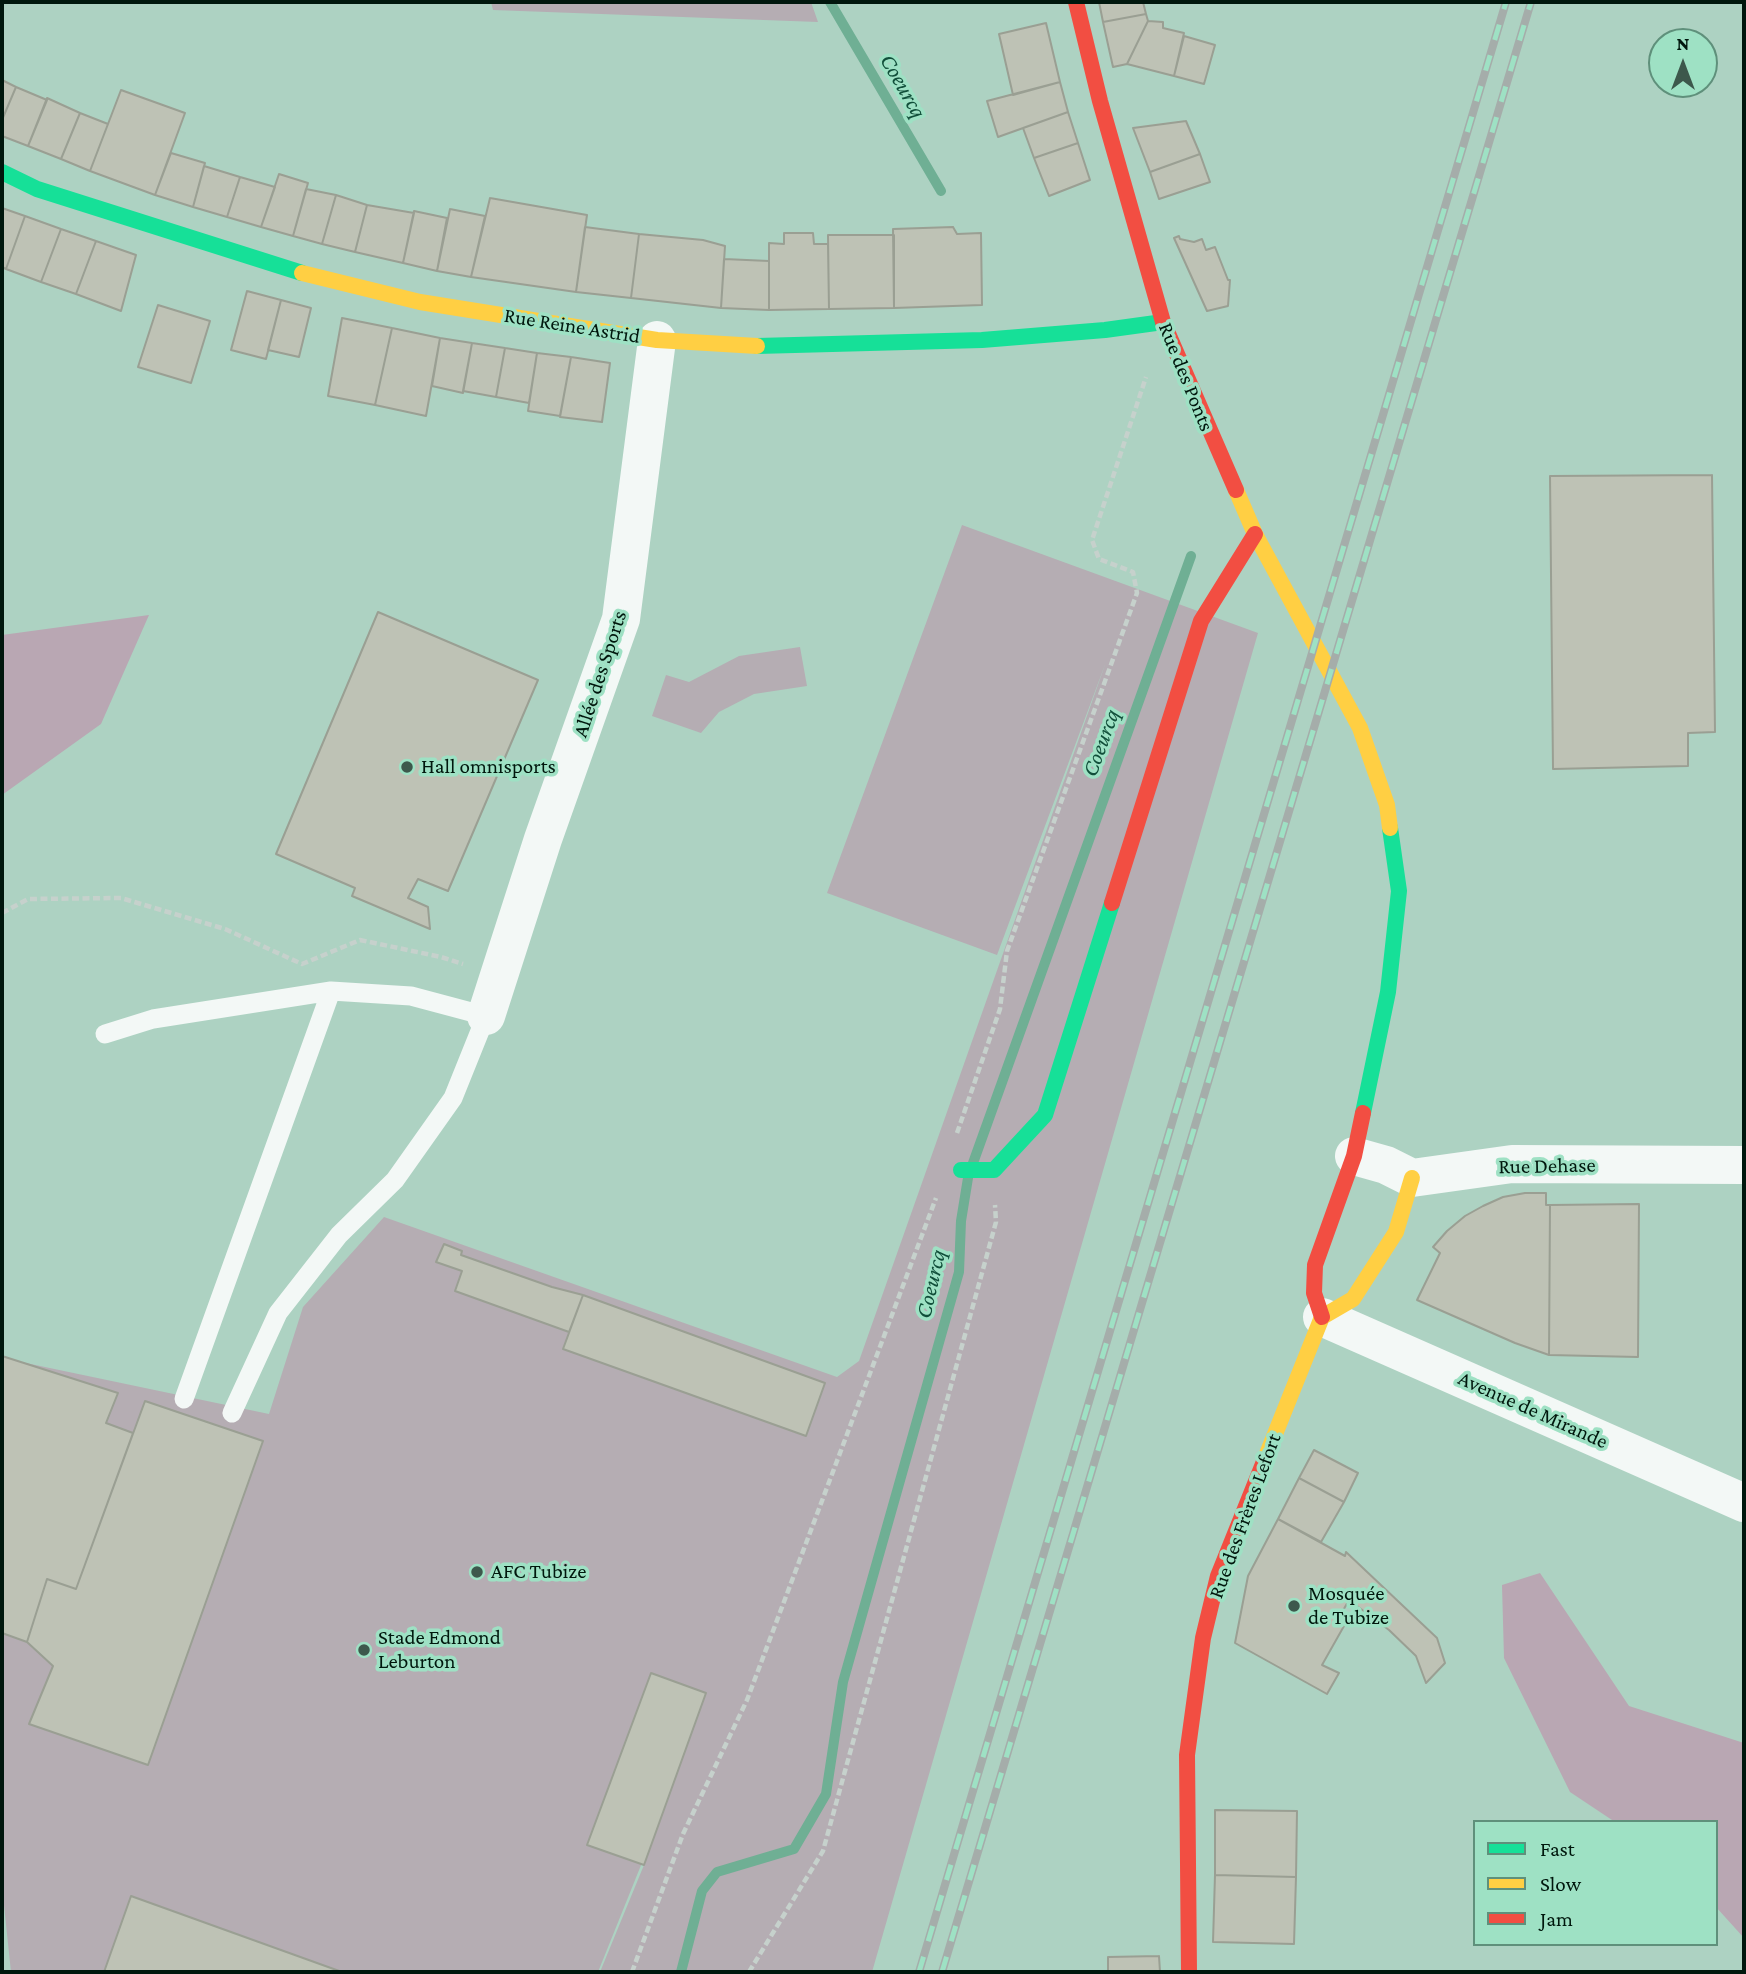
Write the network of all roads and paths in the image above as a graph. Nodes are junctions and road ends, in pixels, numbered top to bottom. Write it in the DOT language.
graph roads {
  1 [pos="1076,2"];
  2 [pos="2,172"];
  3 [pos="1163,322"];
  4 [pos="657,340"];
  5 [pos="1179,361"];
  6 [pos="1255,534"];
  7 [pos="2,913"];
  8 [pos="498,975"];
  9 [pos="331,991"];
  10 [pos="486,1016"];
  11 [pos="105,1034"];
  12 [pos="955,1139"];
  13 [pos="1354,1156"];
  14 [pos="1744,1165"];
  15 [pos="988,1169"];
  16 [pos="961,1170"];
  17 [pos="1412,1178"];
  18 [pos="939,1188"];
  19 [pos="1322,1317"];
  20 [pos="184,1399"];
  21 [pos="232,1413"];
  22 [pos="1744,1503"];
  23 [pos="632,1972"];
  24 [pos="749,1972"];
  25 [pos="1189,1972"];
  1 -- 3 [label="street, Rue des Ponts"];
  2 -- 4 [label="street, Rue Reine Astrid"];
  3 -- 4 [label="street, Rue Reine Astrid"];
  3 -- 5 [label="street, Rue des Ponts"];
  4 -- 8 [label="street, Allée des Sports"];
  5 -- 6 [label="street, Rue des Ponts"];
  5 -- 12 [label="path"];
  6 -- 13 [label="street, Rue des Ponts"];
  6 -- 15 [label="street"];
  7 -- 8 [label="path"];
  8 -- 10 [label="street, Allée des Sports"];
  9 -- 10 [label="lane"];
  9 -- 11 [label="lane"];
  9 -- 20 [label="lane"];
  10 -- 21 [label="lane, Allée des Sports"];
  13 -- 17 [label="street"];
  13 -- 19 [label="street"];
  14 -- 17 [label="street, Rue Dehase"];
  15 -- 16 [label="street"];
  15 -- 24 [label="path"];
  17 -- 19 [label="street"];
  18 -- 23 [label="path"];
  19 -- 22 [label="street, Avenue de Mirande"];
  19 -- 25 [label="street, Rue des Frères Lefort"];
}
